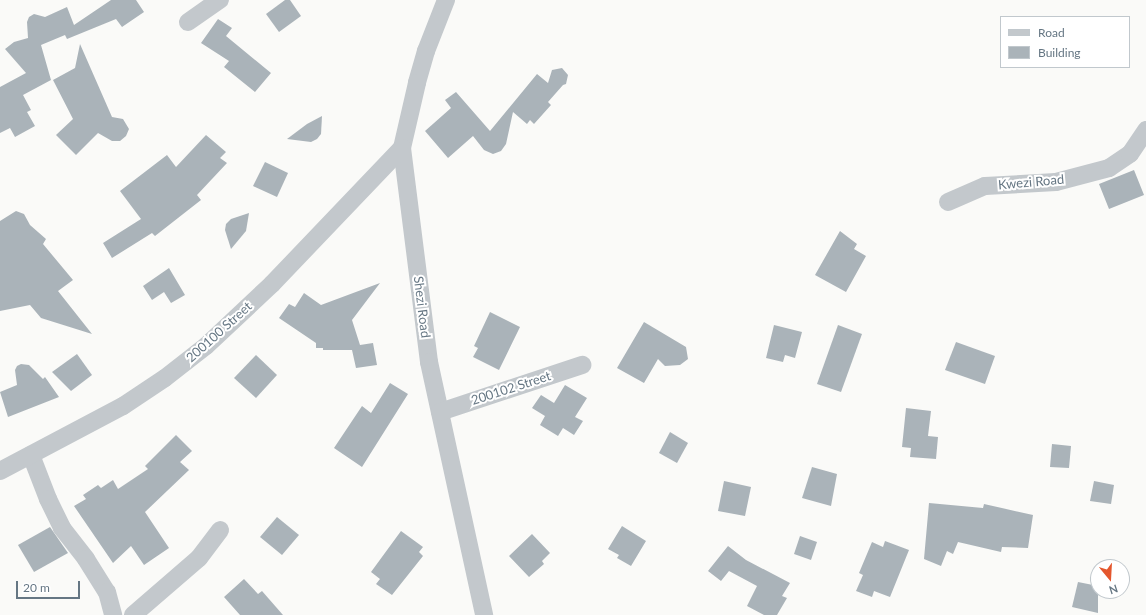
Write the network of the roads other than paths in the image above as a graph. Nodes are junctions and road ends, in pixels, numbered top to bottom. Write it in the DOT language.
graph roads {
  1 [pos="220,0"];
  2 [pos="446,0"];
  3 [pos="188,22"];
  4 [pos="1146,130"];
  5 [pos="402,148"];
  6 [pos="948,202"];
  7 [pos="582,365"];
  8 [pos="440,412"];
  9 [pos="31,455"];
  10 [pos="0,471"];
  11 [pos="220,530"];
  12 [pos="113,615"];
  13 [pos="133,615"];
  14 [pos="484,615"];
  1 -- 3 [label="street"];
  2 -- 5 [label="street, Shezi Road"];
  4 -- 6 [label="street, Kwezi Road"];
  5 -- 8 [label="street, Shezi Road"];
  5 -- 9 [label="street, 200100 Street"];
  7 -- 8 [label="street, 200102 Street"];
  8 -- 14 [label="street, Shezi Road"];
  9 -- 10 [label="street, 200100 Street"];
  9 -- 12 [label="street"];
  11 -- 13 [label="street"];
}
